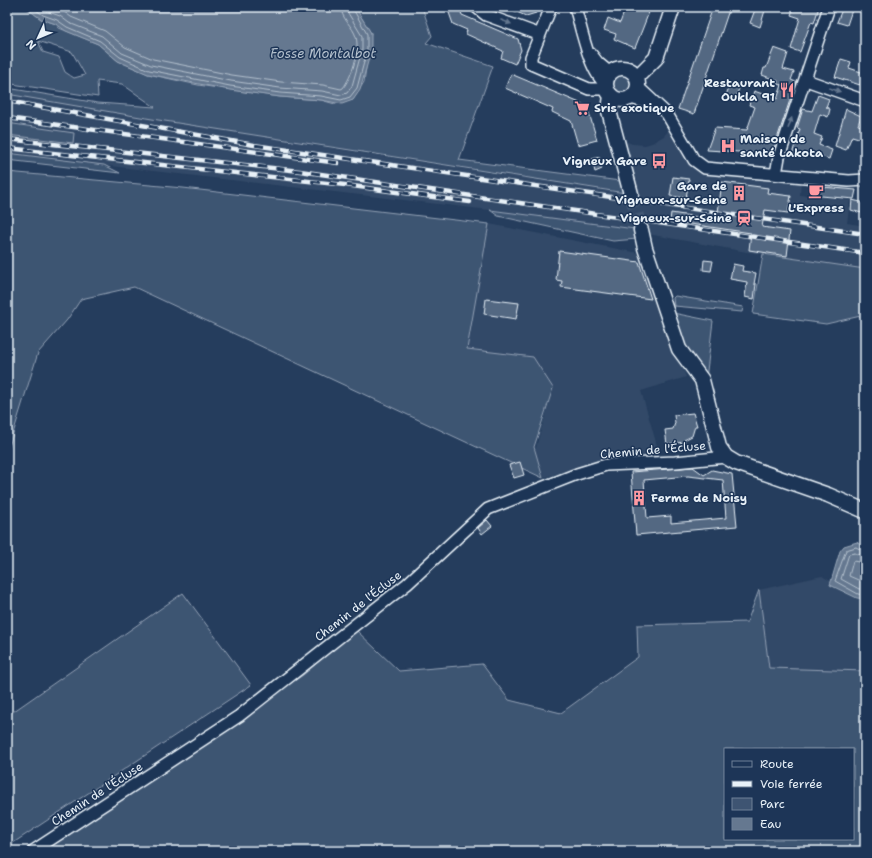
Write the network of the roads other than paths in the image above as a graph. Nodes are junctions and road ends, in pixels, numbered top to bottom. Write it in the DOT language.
graph roads {
  1 [pos="476,7"];
  2 [pos="550,7"];
  3 [pos="575,7"];
  4 [pos="673,7"];
  5 [pos="829,7"];
  6 [pos="538,34"];
  7 [pos="806,80"];
  8 [pos="609,86"];
  9 [pos="635,87"];
  10 [pos="865,101"];
  11 [pos="776,174"];
  12 [pos="865,180"];
  13 [pos="631,194"];
  14 [pos="641,230"];
  15 [pos="726,457"];
  16 [pos="865,511"];
  17 [pos="33,851"];
  1 -- 6 [label="street, one-way"];
  2 -- 6 [label="street"];
  3 -- 8 [label="street"];
  4 -- 9 [label="street"];
  5 -- 7 [label="street"];
  6 -- 8 [label="street"];
  7 -- 10 [label="street, one-way"];
  11 -- 7 [label="street, one-way"];
  8 -- 9 [label="street"];
  8 -- 9 [label="street"];
  8 -- 13 [label="street"];
  9 -- 11 [label="street"];
  11 -- 12 [label="street"];
  14 -- 15 [label="street"];
  15 -- 16 [label="street"];
  15 -- 17 [label="street, Chemin de l'Écluse"];
}
